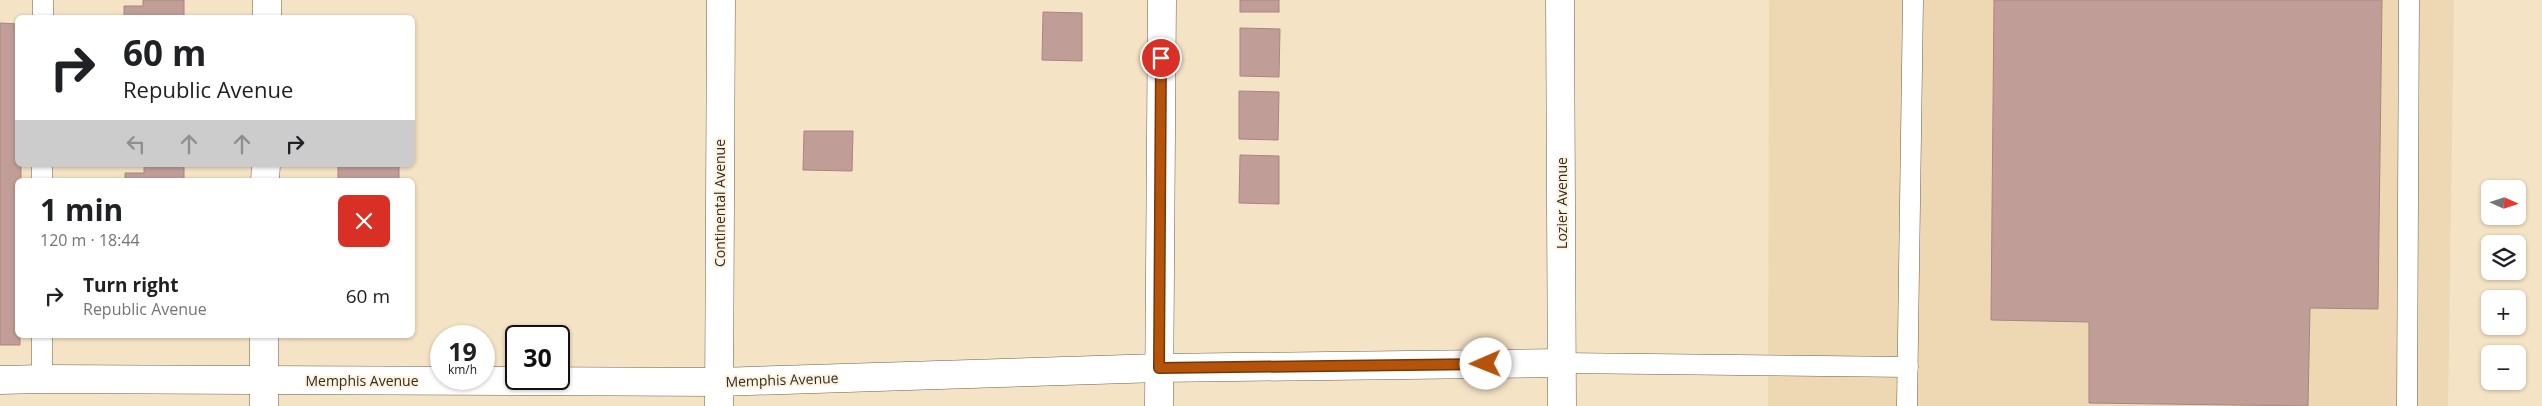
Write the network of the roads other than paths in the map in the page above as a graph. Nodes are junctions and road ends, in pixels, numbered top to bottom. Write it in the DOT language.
graph roads {
  1 [pos="43,0"];
  2 [pos="267,0"];
  3 [pos="721,0"];
  4 [pos="1162,0"];
  5 [pos="1560,0"];
  6 [pos="1913,0"];
  7 [pos="2409,0"];
  8 [pos="43,15"];
  9 [pos="266,15"];
  10 [pos="42,338"];
  11 [pos="264,338"];
  12 [pos="1563,363"];
  13 [pos="1908,367"];
  14 [pos="1159,368"];
  15 [pos="42,379"];
  16 [pos="0,380"];
  17 [pos="264,393"];
  18 [pos="719,394"];
  19 [pos="1159,406"];
  20 [pos="1562,406"];
  21 [pos="1907,406"];
  22 [pos="2406,406"];
  1 -- 8 [label="lane"];
  2 -- 9 [label="street"];
  3 -- 18 [label="street, Continental Avenue"];
  4 -- 14 [label="street"];
  5 -- 12 [label="street, Lozier Avenue"];
  6 -- 13 [label="lane"];
  7 -- 22 [label="lane"];
  10 -- 15 [label="lane"];
  11 -- 17 [label="street"];
  12 -- 13 [label="lane"];
  12 -- 14 [label="street, Memphis Avenue"];
  12 -- 20 [label="street, Lozier Avenue"];
  13 -- 21 [label="lane"];
  14 -- 18 [label="street, Memphis Avenue"];
  14 -- 19 [label="street"];
  15 -- 16 [label="street, Memphis Avenue"];
  15 -- 17 [label="street, Memphis Avenue"];
  17 -- 18 [label="street, Memphis Avenue"];
}
